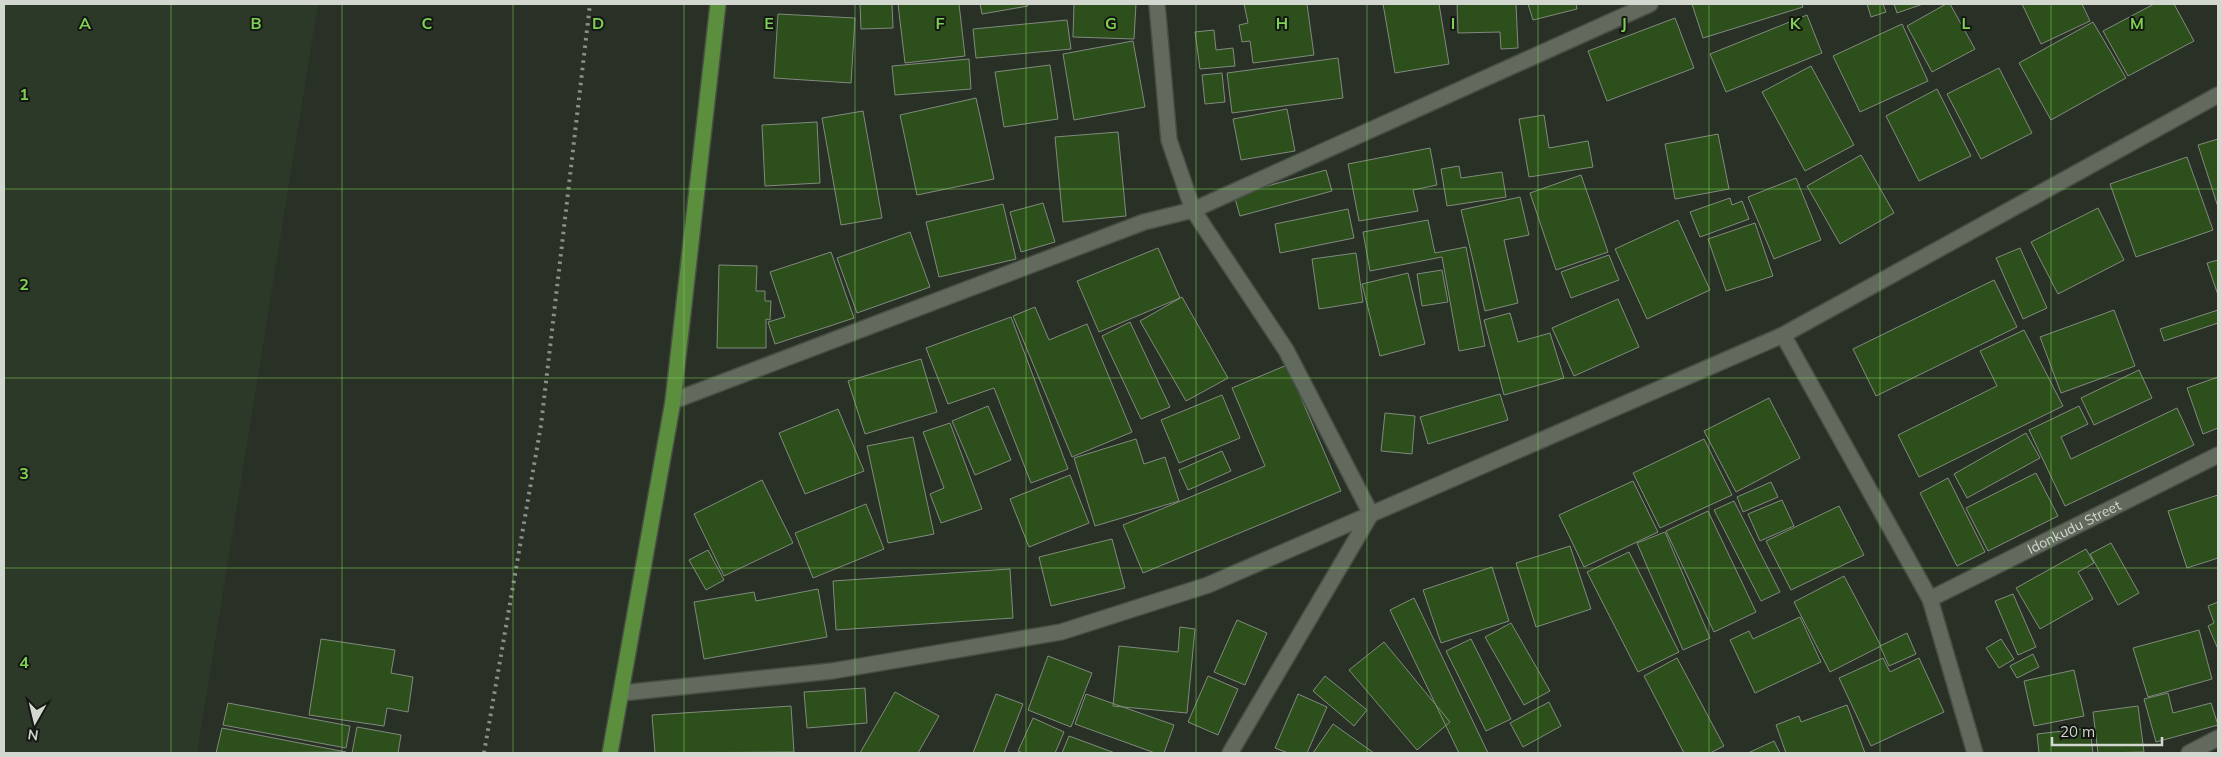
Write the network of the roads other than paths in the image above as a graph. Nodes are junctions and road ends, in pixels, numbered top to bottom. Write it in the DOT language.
graph roads {
  1 [pos="718,4"];
  2 [pos="1157,4"];
  3 [pos="1650,4"];
  4 [pos="2218,95"];
  5 [pos="1192,210"];
  6 [pos="1783,335"];
  7 [pos="673,401"];
  8 [pos="2218,455"];
  9 [pos="1371,514"];
  10 [pos="1930,599"];
  11 [pos="622,693"];
  12 [pos="2218,738"];
  13 [pos="610,753"];
  14 [pos="1230,753"];
  15 [pos="1975,753"];
  16 [pos="2189,753"];
  1 -- 7 [label="main road"];
  2 -- 5 [label="street"];
  3 -- 5 [label="street"];
  4 -- 6 [label="street"];
  5 -- 7 [label="street"];
  5 -- 9 [label="street"];
  6 -- 9 [label="street"];
  6 -- 10 [label="street"];
  7 -- 11 [label="main road"];
  8 -- 10 [label="street, Idonkudu Street"];
  9 -- 11 [label="street"];
  9 -- 14 [label="street"];
  10 -- 15 [label="street"];
  11 -- 13 [label="main road"];
  12 -- 16 [label="street"];
}
